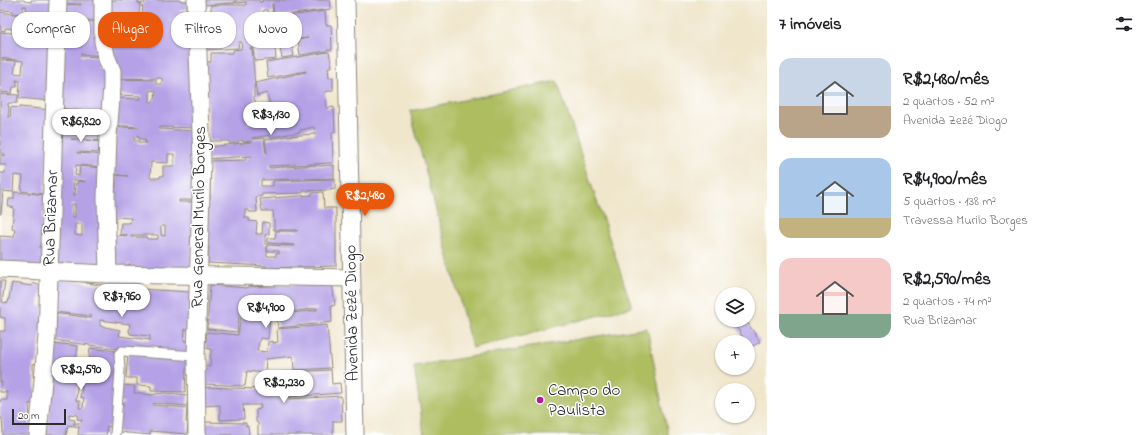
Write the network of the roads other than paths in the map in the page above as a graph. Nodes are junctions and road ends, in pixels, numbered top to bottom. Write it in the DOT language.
graph roads {
  1 [pos="58,0"];
  2 [pos="103,0"];
  3 [pos="196,0"];
  4 [pos="346,0"];
  5 [pos="0,269"];
  6 [pos="50,271"];
  7 [pos="108,274"];
  8 [pos="198,276"];
  9 [pos="351,278"];
  10 [pos="196,356"];
  11 [pos="38,435"];
  12 [pos="114,435"];
  13 [pos="197,435"];
  14 [pos="355,435"];
  1 -- 6 [label="street, Rua Brizamar"];
  2 -- 7 [label="street"];
  3 -- 8 [label="street, Rua General Murilo Borges"];
  4 -- 9 [label="street, Avenida Zezé Diogo"];
  5 -- 6 [label="street"];
  6 -- 7 [label="street"];
  6 -- 11 [label="street, Rua Brizamar"];
  7 -- 8 [label="street"];
  8 -- 9 [label="street"];
  8 -- 10 [label="street, Rua General Murilo Borges"];
  9 -- 14 [label="street, Avenida Zezé Diogo"];
  10 -- 12 [label="lane"];
  10 -- 13 [label="street, Rua General Murilo Borges"];
}
